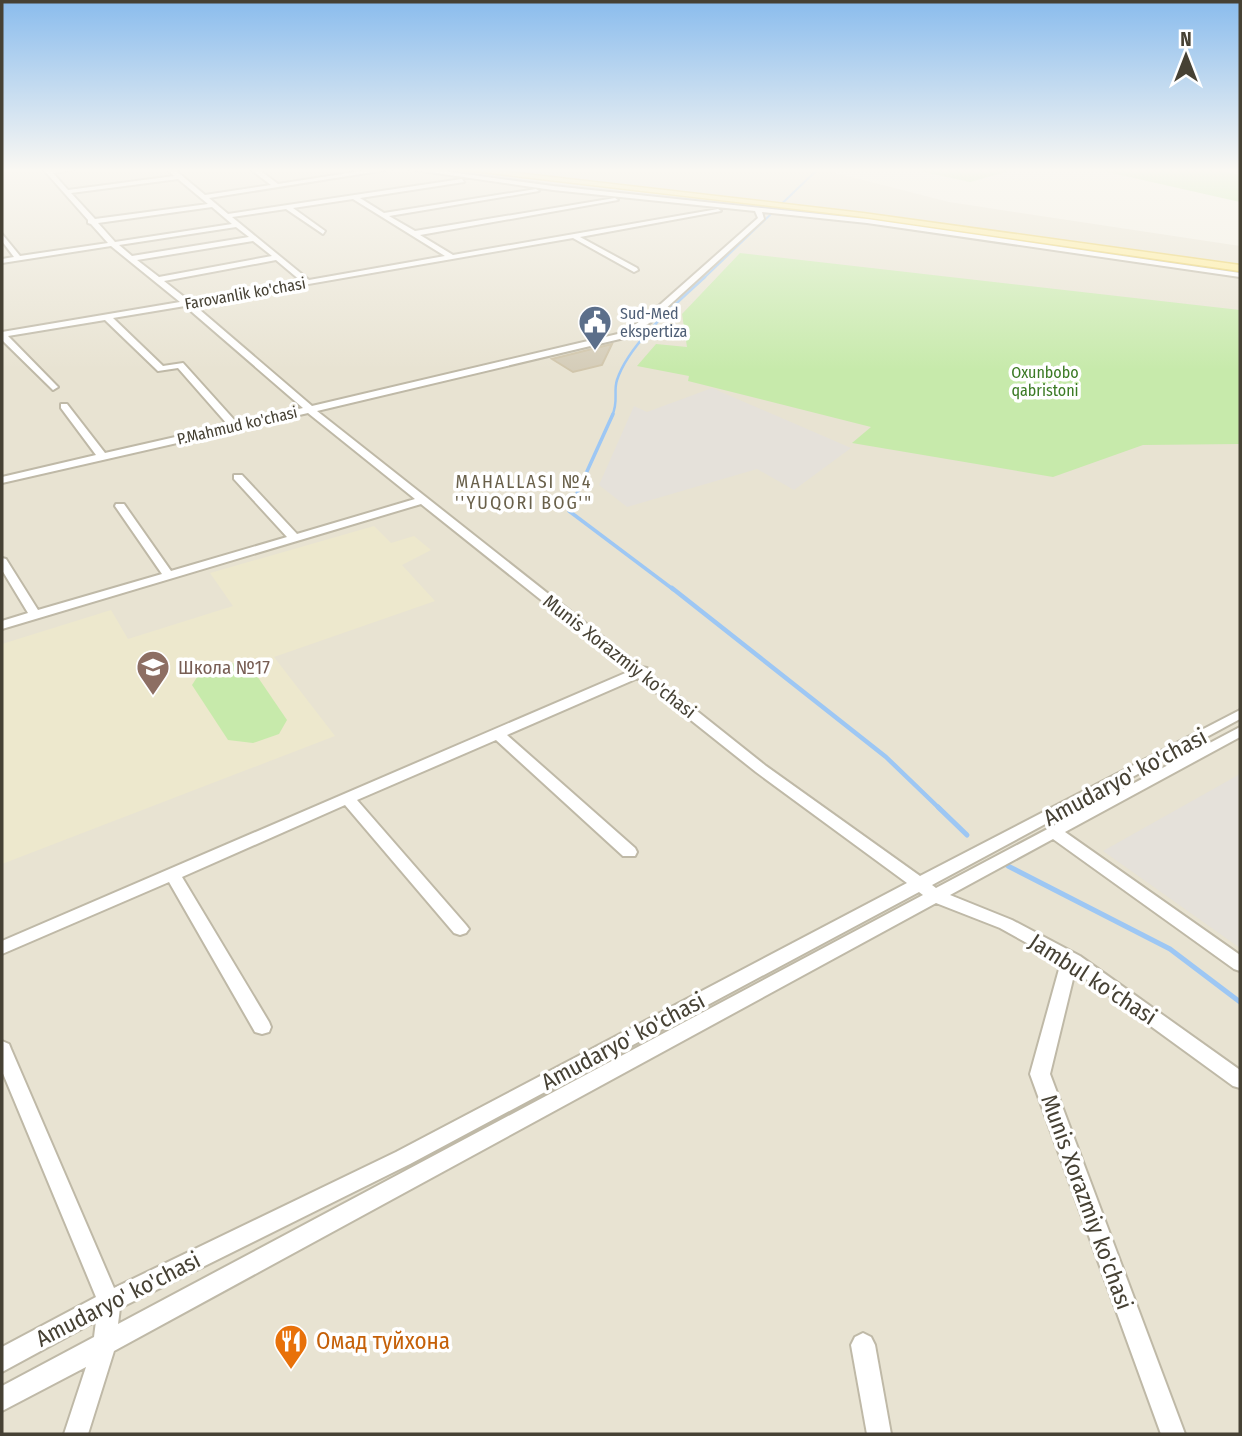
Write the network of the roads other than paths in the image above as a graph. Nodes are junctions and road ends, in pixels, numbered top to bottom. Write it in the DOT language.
graph roads {
  1 [pos="2,236"];
  2 [pos="105,236"];
  3 [pos="165,236"];
  4 [pos="249,236"];
  5 [pos="415,236"];
  6 [pos="566,236"];
  7 [pos="574,236"];
  8 [pos="742,236"];
  9 [pos="971,236"];
  10 [pos="1024,236"];
  11 [pos="252,239"];
  12 [pos="113,244"];
  13 [pos="450,256"];
  14 [pos="19,258"];
  15 [pos="133,258"];
  16 [pos="275,258"];
  17 [pos="2,261"];
  18 [pos="1240,266"];
  19 [pos="634,270"];
  20 [pos="1240,275"];
  21 [pos="158,279"];
  22 [pos="306,281"];
  23 [pos="188,303"];
  24 [pos="107,317"];
  25 [pos="638,332"];
  26 [pos="2,335"];
  27 [pos="472,374"];
  28 [pos="53,387"];
  29 [pos="64,406"];
  30 [pos="309,408"];
  31 [pos="234,425"];
  32 [pos="102,456"];
  33 [pos="238,477"];
  34 [pos="2,480"];
  35 [pos="424,500"];
  36 [pos="120,506"];
  37 [pos="294,538"];
  38 [pos="2,561"];
  39 [pos="169,576"];
  40 [pos="35,615"];
  41 [pos="2,625"];
  42 [pos="642,671"];
  43 [pos="1240,714"];
  44 [pos="1240,732"];
  45 [pos="498,734"];
  46 [pos="348,799"];
  47 [pos="1054,832"];
  48 [pos="629,852"];
  49 [pos="173,875"];
  50 [pos="920,884"];
  51 [pos="936,896"];
  52 [pos="460,929"];
  53 [pos="2,948"];
  54 [pos="1240,964"];
  55 [pos="1068,966"];
  56 [pos="262,1027"];
  57 [pos="2,1049"];
  58 [pos="1240,1080"];
  59 [pos="109,1302"];
  60 [pos="105,1342"];
  61 [pos="863,1345"];
  62 [pos="2,1360"];
  63 [pos="2,1399"];
  64 [pos="76,1434"];
  65 [pos="879,1434"];
  66 [pos="1173,1434"];
  1 -- 14 [label="street"];
  2 -- 12 [label="street, Munis Xorazmiy ko'chasi"];
  3 -- 12 [label="street"];
  4 -- 11 [label="street"];
  5 -- 13 [label="street"];
  6 -- 13 [label="street, Farovanlik ko'chasi"];
  7 -- 19 [label="street"];
  8 -- 27 [label="street, P.Mahmud ko'chasi"];
  9 -- 20 [label="street"];
  10 -- 18 [label="main road"];
  11 -- 15 [label="street"];
  11 -- 16 [label="street"];
  12 -- 14 [label="street"];
  12 -- 15 [label="street, Munis Xorazmiy ko'chasi"];
  13 -- 22 [label="street, Farovanlik ko'chasi"];
  14 -- 17 [label="street"];
  15 -- 21 [label="street, Munis Xorazmiy ko'chasi"];
  16 -- 21 [label="street"];
  16 -- 22 [label="street"];
  21 -- 23 [label="street, Munis Xorazmiy ko'chasi"];
  22 -- 23 [label="street, Farovanlik ko'chasi"];
  23 -- 24 [label="street, Farovanlik ko'chasi"];
  23 -- 30 [label="street, Munis Xorazmiy ko'chasi"];
  24 -- 26 [label="street, Farovanlik ko'chasi"];
  24 -- 31 [label="street"];
  25 -- 27 [label="street, P.Mahmud ko'chasi"];
  26 -- 28 [label="street"];
  27 -- 30 [label="street, P.Mahmud ko'chasi"];
  29 -- 32 [label="street"];
  30 -- 31 [label="street, P.Mahmud ko'chasi"];
  30 -- 35 [label="street, Munis Xorazmiy ko'chasi"];
  31 -- 32 [label="street, P.Mahmud ko'chasi"];
  32 -- 34 [label="street, P.Mahmud ko'chasi"];
  33 -- 37 [label="street"];
  35 -- 37 [label="street"];
  35 -- 42 [label="street, Munis Xorazmiy ko'chasi"];
  36 -- 39 [label="street"];
  37 -- 39 [label="street"];
  38 -- 40 [label="street"];
  39 -- 40 [label="street"];
  40 -- 41 [label="street"];
  42 -- 45 [label="street"];
  42 -- 50 [label="street, Munis Xorazmiy ko'chasi"];
  43 -- 50 [label="street, Amudaryo' ko'chasi"];
  44 -- 47 [label="street, Amudaryo' ko'chasi"];
  45 -- 46 [label="street"];
  45 -- 48 [label="street"];
  46 -- 49 [label="street"];
  46 -- 52 [label="street"];
  47 -- 51 [label="street, Amudaryo' ko'chasi"];
  47 -- 54 [label="street"];
  49 -- 53 [label="street"];
  49 -- 56 [label="street"];
  50 -- 51 [label="street, Munis Xorazmiy ko'chasi"];
  50 -- 59 [label="street, Amudaryo' ko'chasi"];
  51 -- 58 [label="street, Jambul ko'chasi"];
  51 -- 60 [label="street, Amudaryo' ko'chasi"];
  55 -- 66 [label="street, Munis Xorazmiy ko'chasi"];
  57 -- 59 [label="street"];
  59 -- 60 [label="street"];
  59 -- 62 [label="street, Amudaryo' ko'chasi"];
  60 -- 63 [label="street, Amudaryo' ko'chasi"];
  60 -- 64 [label="street"];
  61 -- 65 [label="street"];
}
